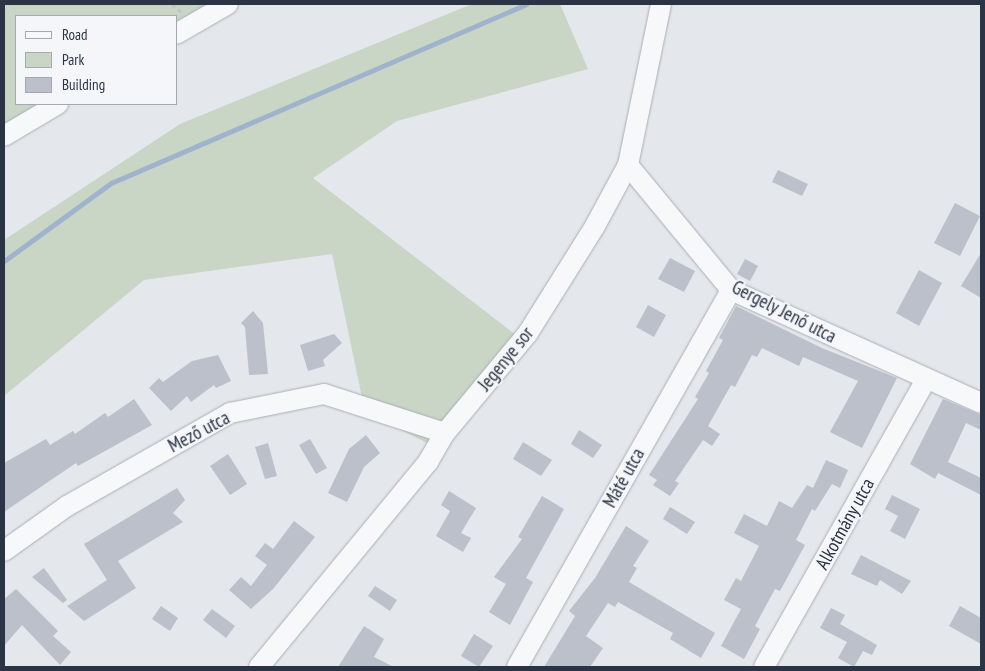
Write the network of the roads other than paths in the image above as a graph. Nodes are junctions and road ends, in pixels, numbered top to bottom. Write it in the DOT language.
graph roads {
  1 [pos="228,4"];
  2 [pos="661,4"];
  3 [pos="178,33"];
  4 [pos="56,105"];
  5 [pos="4,136"];
  6 [pos="628,165"];
  7 [pos="731,290"];
  8 [pos="926,380"];
  9 [pos="981,403"];
  10 [pos="445,433"];
  11 [pos="4,551"];
  12 [pos="259,667"];
  13 [pos="517,667"];
  14 [pos="764,667"];
  1 -- 3 [label="street"];
  2 -- 6 [label="street, Jegenye sor"];
  4 -- 5 [label="street"];
  6 -- 7 [label="street, Gergely Jenő utca"];
  6 -- 10 [label="street, Jegenye sor"];
  7 -- 8 [label="street, Gergely Jenő utca"];
  7 -- 13 [label="street, Máté utca"];
  8 -- 9 [label="street, Gergely Jenő utca"];
  8 -- 14 [label="street, Alkotmány utca"];
  10 -- 11 [label="street, Mező utca"];
  10 -- 12 [label="street, Jegenye sor"];
}
